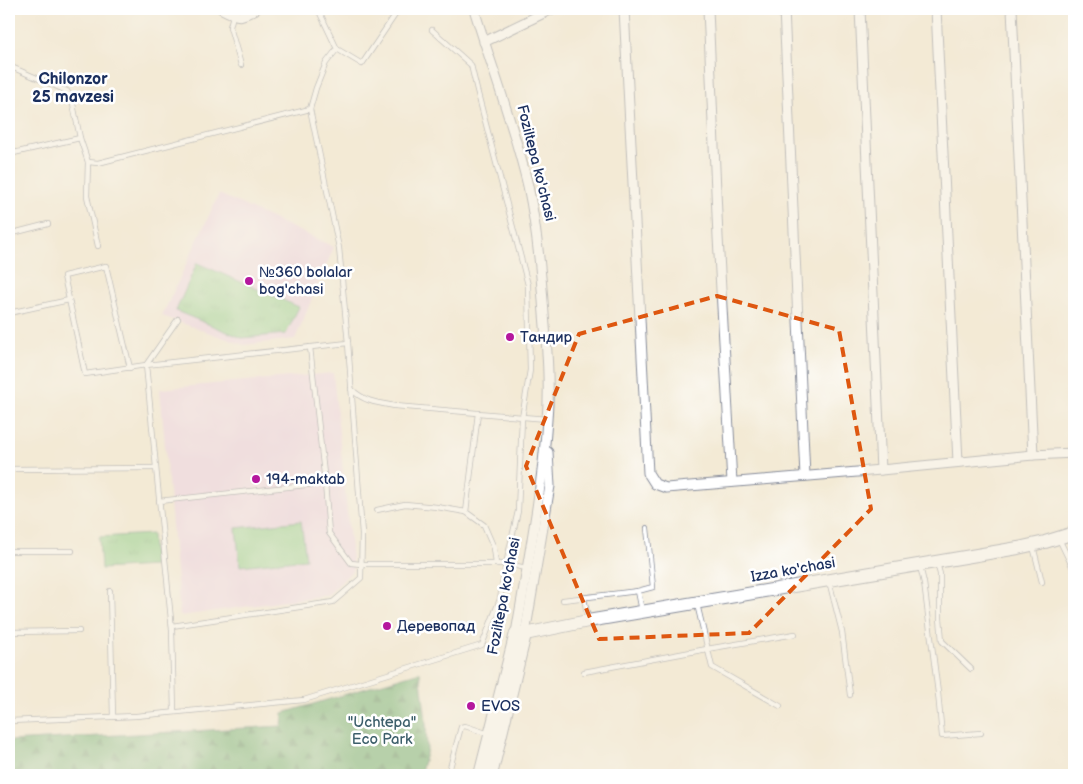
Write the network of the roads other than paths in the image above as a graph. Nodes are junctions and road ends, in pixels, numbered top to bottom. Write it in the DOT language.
graph roads {
  1 [pos="222,9"];
  2 [pos="256,9"];
  3 [pos="318,9"];
  4 [pos="399,9"];
  5 [pos="474,9"];
  6 [pos="552,9"];
  7 [pos="624,9"];
  8 [pos="708,9"];
  9 [pos="784,9"];
  10 [pos="860,9"];
  11 [pos="936,9"];
  12 [pos="1012,9"];
  13 [pos="233,14"];
  14 [pos="432,30"];
  15 [pos="484,42"];
  16 [pos="337,49"];
  17 [pos="242,65"];
  18 [pos="9,66"];
  19 [pos="310,109"];
  20 [pos="80,138"];
  21 [pos="9,154"];
  22 [pos="88,162"];
  23 [pos="48,224"];
  24 [pos="9,234"];
  25 [pos="98,246"];
  26 [pos="69,300"];
  27 [pos="9,313"];
  28 [pos="178,320"];
  29 [pos="348,343"];
  30 [pos="310,347"];
  31 [pos="146,365"];
  32 [pos="130,368"];
  33 [pos="352,389"];
  34 [pos="478,413"];
  35 [pos="522,418"];
  36 [pos="547,420"];
  37 [pos="1074,452"];
  38 [pos="1034,454"];
  39 [pos="958,462"];
  40 [pos="156,468"];
  41 [pos="9,469"];
  42 [pos="881,470"];
  43 [pos="805,476"];
  44 [pos="732,482"];
  45 [pos="325,483"];
  46 [pos="159,502"];
  47 [pos="377,510"];
  48 [pos="466,512"];
  49 [pos="647,528"];
  50 [pos="1074,533"];
  51 [pos="1058,538"];
  52 [pos="1033,545"];
  53 [pos="9,551"];
  54 [pos="72,551"];
  55 [pos="937,562"];
  56 [pos="361,564"];
  57 [pos="496,564"];
  58 [pos="506,564"];
  59 [pos="920,565"];
  60 [pos="527,568"];
  61 [pos="1074,570"];
  62 [pos="828,580"];
  63 [pos="1042,582"];
  64 [pos="110,591"];
  65 [pos="638,591"];
  66 [pos="584,598"];
  67 [pos="563,600"];
  68 [pos="697,603"];
  69 [pos="642,612"];
  70 [pos="588,621"];
  71 [pos="172,626"];
  72 [pos="79,631"];
  73 [pos="9,632"];
  74 [pos="520,634"];
  75 [pos="795,634"];
  76 [pos="707,649"];
  77 [pos="971,669"];
  78 [pos="584,672"];
  79 [pos="850,695"];
  80 [pos="780,706"];
  81 [pos="174,712"];
  82 [pos="112,717"];
  83 [pos="9,721"];
  84 [pos="981,733"];
  85 [pos="491,734"];
  86 [pos="448,775"];
  87 [pos="480,775"];
  88 [pos="491,775"];
  1 -- 13 [label="street"];
  2 -- 13 [label="street"];
  3 -- 16 [label="lane"];
  4 -- 16 [label="lane"];
  5 -- 15 [label="street, Foziltepa ko'chasi"];
  6 -- 15 [label="street"];
  7 -- 44 [label="street"];
  8 -- 44 [label="street"];
  9 -- 43 [label="street"];
  10 -- 42 [label="street"];
  11 -- 39 [label="street"];
  12 -- 38 [label="street"];
  13 -- 17 [label="lane"];
  14 -- 35 [label="lane"];
  15 -- 36 [label="street, Foziltepa ko'chasi"];
  16 -- 19 [label="lane"];
  18 -- 20 [label="lane"];
  19 -- 22 [label="lane"];
  19 -- 29 [label="lane"];
  20 -- 21 [label="lane"];
  20 -- 22 [label="lane"];
  22 -- 25 [label="lane"];
  23 -- 24 [label="lane"];
  26 -- 27 [label="lane"];
  26 -- 32 [label="lane"];
  26 -- 32 [label="lane"];
  28 -- 31 [label="lane"];
  29 -- 30 [label="lane"];
  29 -- 33 [label="lane"];
  30 -- 31 [label="lane"];
  30 -- 45 [label="lane"];
  31 -- 32 [label="lane"];
  31 -- 40 [label="lane"];
  33 -- 34 [label="lane"];
  33 -- 56 [label="lane"];
  34 -- 35 [label="lane"];
  34 -- 48 [label="lane"];
  35 -- 36 [label="lane"];
  35 -- 58 [label="lane"];
  36 -- 60 [label="street, Foziltepa ko'chasi"];
  36 -- 74 [label="street, Foziltepa ko'chasi"];
  37 -- 38 [label="street"];
  38 -- 39 [label="street"];
  39 -- 42 [label="street"];
  40 -- 41 [label="lane"];
  40 -- 46 [label="lane"];
  42 -- 43 [label="street"];
  43 -- 44 [label="street"];
  45 -- 46 [label="lane"];
  45 -- 56 [label="lane"];
  46 -- 71 [label="lane"];
  47 -- 48 [label="lane"];
  48 -- 57 [label="lane"];
  49 -- 65 [label="lane"];
  50 -- 51 [label="main road, Izza ko'chasi"];
  51 -- 52 [label="main road, Izza ko'chasi"];
  51 -- 61 [label="lane"];
  52 -- 55 [label="main road, Izza ko'chasi"];
  52 -- 63 [label="lane"];
  53 -- 54 [label="lane"];
  55 -- 59 [label="main road, Izza ko'chasi"];
  55 -- 77 [label="lane"];
  56 -- 57 [label="lane"];
  56 -- 71 [label="lane"];
  57 -- 58 [label="lane"];
  58 -- 60 [label="lane"];
  58 -- 81 [label="lane"];
  59 -- 62 [label="main road, Izza ko'chasi"];
  59 -- 84 [label="lane"];
  60 -- 74 [label="street, Foziltepa ko'chasi"];
  62 -- 68 [label="main road, Izza ko'chasi"];
  62 -- 79 [label="lane"];
  64 -- 82 [label="lane"];
  65 -- 66 [label="lane"];
  65 -- 69 [label="lane"];
  66 -- 67 [label="lane"];
  66 -- 70 [label="lane"];
  68 -- 69 [label="main road, Izza ko'chasi"];
  68 -- 76 [label="lane"];
  69 -- 70 [label="main road, Izza ko'chasi"];
  70 -- 74 [label="main road, Izza ko'chasi"];
  71 -- 81 [label="lane"];
  72 -- 73 [label="lane"];
  74 -- 85 [label="main road, Foziltepa ko'chasi"];
  74 -- 88 [label="main road, Foziltepa ko'chasi"];
  75 -- 76 [label="lane"];
  76 -- 78 [label="lane"];
  76 -- 80 [label="lane"];
  81 -- 82 [label="lane"];
  82 -- 83 [label="lane"];
  85 -- 86 [label="lane"];
  85 -- 87 [label="main road, Foziltepa ko'chasi"];
}
